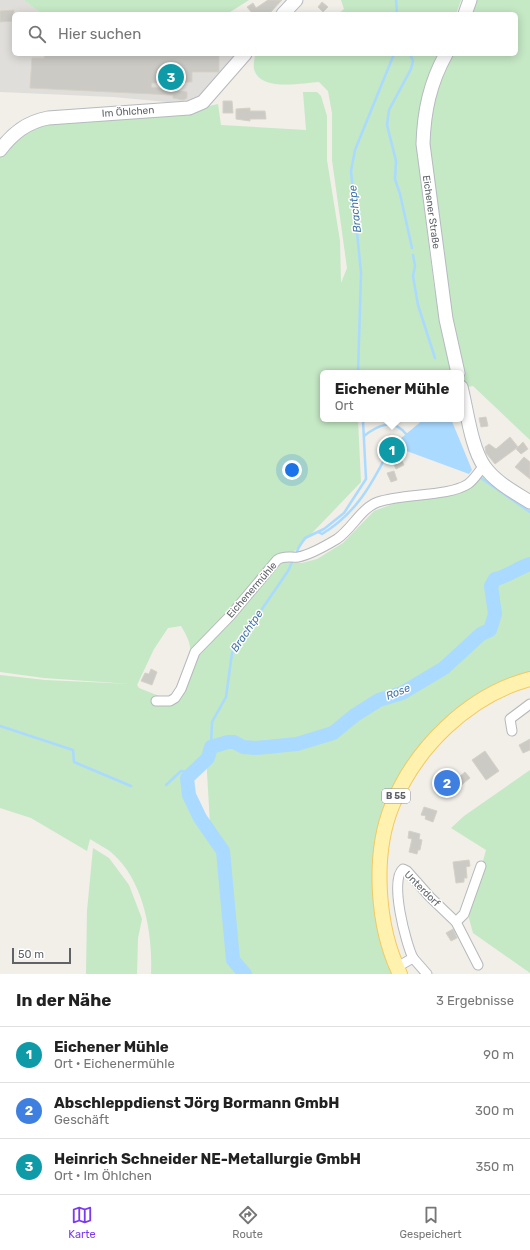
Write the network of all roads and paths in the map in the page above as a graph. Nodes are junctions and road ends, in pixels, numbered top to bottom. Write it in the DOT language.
graph roads {
  1 [pos="296,0"];
  2 [pos="470,0"];
  3 [pos="285,12"];
  4 [pos="466,12"];
  5 [pos="243,56"];
  6 [pos="445,56"];
  7 [pos="0,150"];
  8 [pos="457,370"];
  9 [pos="464,400"];
  10 [pos="484,466"];
  11 [pos="530,502"];
  12 [pos="530,679"];
  13 [pos="156,701"];
  14 [pos="530,704"];
  15 [pos="512,731"];
  16 [pos="482,866"];
  17 [pos="456,922"];
  18 [pos="414,958"];
  19 [pos="478,965"];
  20 [pos="398,970"];
  21 [pos="427,974"];
  1 -- 3 [label="main road"];
  2 -- 4 [label="main road"];
  5 -- 7 [label="main road, Im Öhlchen"];
  6 -- 8 [label="main road, Eichener Straße"];
  9 -- 10 [label="main road"];
  10 -- 11 [label="main road"];
  10 -- 13 [label="street, Eichenermühle"];
  12 -- 20 [label="main road, B 55"];
  14 -- 15 [label="street"];
  16 -- 17 [label="street"];
  17 -- 18 [label="street, Unterdorf"];
  17 -- 19 [label="street, Unterdorf"];
  18 -- 20 [label="street"];
  18 -- 21 [label="street, Unterdorf"];
}
